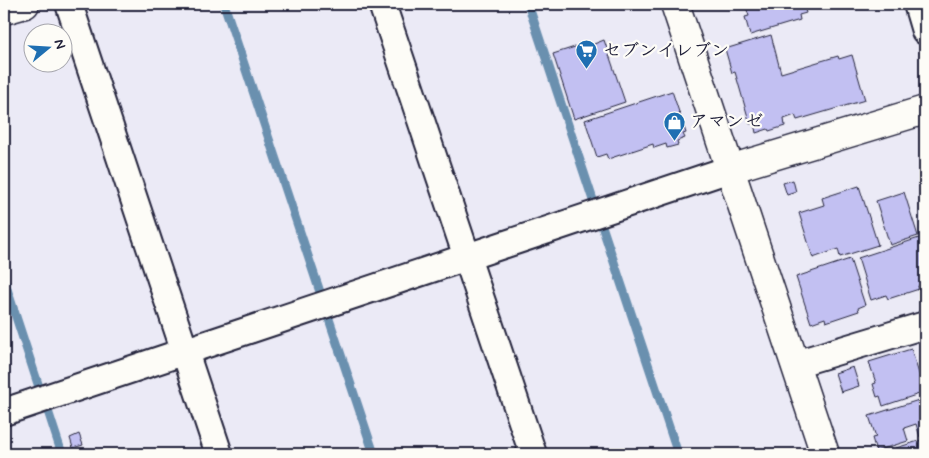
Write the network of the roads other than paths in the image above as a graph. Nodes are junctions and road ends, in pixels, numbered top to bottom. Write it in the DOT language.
graph roads {
  1 [pos="69,4"];
  2 [pos="382,4"];
  3 [pos="675,4"];
  4 [pos="917,4"];
  5 [pos="925,31"];
  6 [pos="925,110"];
  7 [pos="730,169"];
  8 [pos="467,257"];
  9 [pos="925,325"];
  10 [pos="185,351"];
  11 [pos="795,364"];
  12 [pos="4,412"];
  13 [pos="219,454"];
  14 [pos="533,454"];
  15 [pos="825,454"];
  1 -- 10 [label="street"];
  2 -- 8 [label="street"];
  3 -- 7 [label="street"];
  4 -- 5 [label="street"];
  6 -- 7 [label="street"];
  7 -- 8 [label="street"];
  7 -- 11 [label="street"];
  8 -- 10 [label="street"];
  8 -- 14 [label="street"];
  9 -- 11 [label="street"];
  10 -- 12 [label="street"];
  10 -- 13 [label="street"];
  11 -- 15 [label="street"];
}
